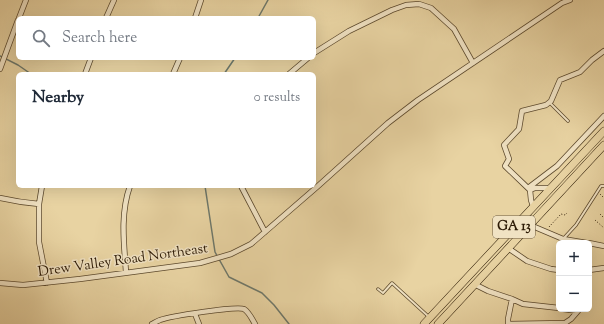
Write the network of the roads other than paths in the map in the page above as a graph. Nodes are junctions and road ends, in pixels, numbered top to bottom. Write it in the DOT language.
graph roads {
  1 [pos="26,0"];
  2 [pos="114,0"];
  3 [pos="201,0"];
  4 [pos="570,0"];
  5 [pos="19,16"];
  6 [pos="107,16"];
  7 [pos="196,16"];
  8 [pos="16,25"];
  9 [pos="604,51"];
  10 [pos="316,52"];
  11 [pos="91,60"];
  12 [pos="179,60"];
  13 [pos="306,60"];
  14 [pos="474,62"];
  15 [pos="0,69"];
  16 [pos="86,72"];
  17 [pos="174,72"];
  18 [pos="291,72"];
  19 [pos="549,102"];
  20 [pos="604,116"];
  21 [pos="568,121"];
  22 [pos="604,131"];
  23 [pos="604,144"];
  24 [pos="604,186"];
  25 [pos="316,187"];
  26 [pos="42,188"];
  27 [pos="130,188"];
  28 [pos="242,188"];
  29 [pos="315,188"];
  30 [pos="551,188"];
  31 [pos="529,189"];
  32 [pos="0,198"];
  33 [pos="40,204"];
  34 [pos="534,206"];
  35 [pos="530,225"];
  36 [pos="265,232"];
  37 [pos="563,239"];
  38 [pos="569,240"];
  39 [pos="592,244"];
  40 [pos="604,246"];
  41 [pos="508,248"];
  42 [pos="604,268"];
  43 [pos="556,270"];
  44 [pos="592,270"];
  45 [pos="126,272"];
  46 [pos="0,283"];
  47 [pos="47,283"];
  48 [pos="474,284"];
  49 [pos="378,289"];
  50 [pos="512,299"];
  51 [pos="556,308"];
  52 [pos="577,312"];
  53 [pos="195,314"];
  54 [pos="430,318"];
  55 [pos="152,324"];
  56 [pos="199,324"];
  57 [pos="255,324"];
  58 [pos="424,324"];
  59 [pos="438,324"];
  1 -- 5 [label="street"];
  2 -- 6 [label="street"];
  3 -- 7 [label="street"];
  4 -- 14 [label="street, Drew Valley Road Northeast"];
  8 -- 15 [label="street"];
  9 -- 19 [label="street"];
  10 -- 14 [label="street"];
  11 -- 16 [label="street"];
  12 -- 17 [label="street"];
  13 -- 18 [label="street"];
  14 -- 25 [label="street, Drew Valley Road Northeast"];
  19 -- 21 [label="lane"];
  19 -- 31 [label="street"];
  20 -- 31 [label="street"];
  22 -- 30 [label="main road, GA 13"];
  23 -- 35 [label="main road, GA 13"];
  24 -- 37 [label="lane"];
  26 -- 33 [label="street"];
  27 -- 45 [label="street"];
  28 -- 36 [label="street"];
  29 -- 36 [label="street, Drew Valley Road Northeast"];
  30 -- 31 [label="street"];
  30 -- 34 [label="main road, GA 13"];
  31 -- 34 [label="street"];
  32 -- 33 [label="street"];
  33 -- 47 [label="street"];
  34 -- 54 [label="main road, GA 13"];
  35 -- 37 [label="street"];
  35 -- 41 [label="main road, GA 13"];
  36 -- 45 [label="street, Drew Valley Road Northeast"];
  37 -- 38 [label="street"];
  39 -- 40 [label="street"];
  41 -- 43 [label="street"];
  41 -- 48 [label="main road, GA 13"];
  42 -- 44 [label="street"];
  45 -- 47 [label="street, Drew Valley Road Northeast"];
  46 -- 47 [label="street, Drew Valley Road Northeast"];
  48 -- 50 [label="street"];
  48 -- 59 [label="main road, GA 13"];
  49 -- 54 [label="lane"];
  50 -- 51 [label="street"];
  50 -- 52 [label="street"];
  53 -- 55 [label="street"];
  53 -- 56 [label="street"];
  53 -- 57 [label="street"];
  54 -- 58 [label="main road, GA 13"];
}
